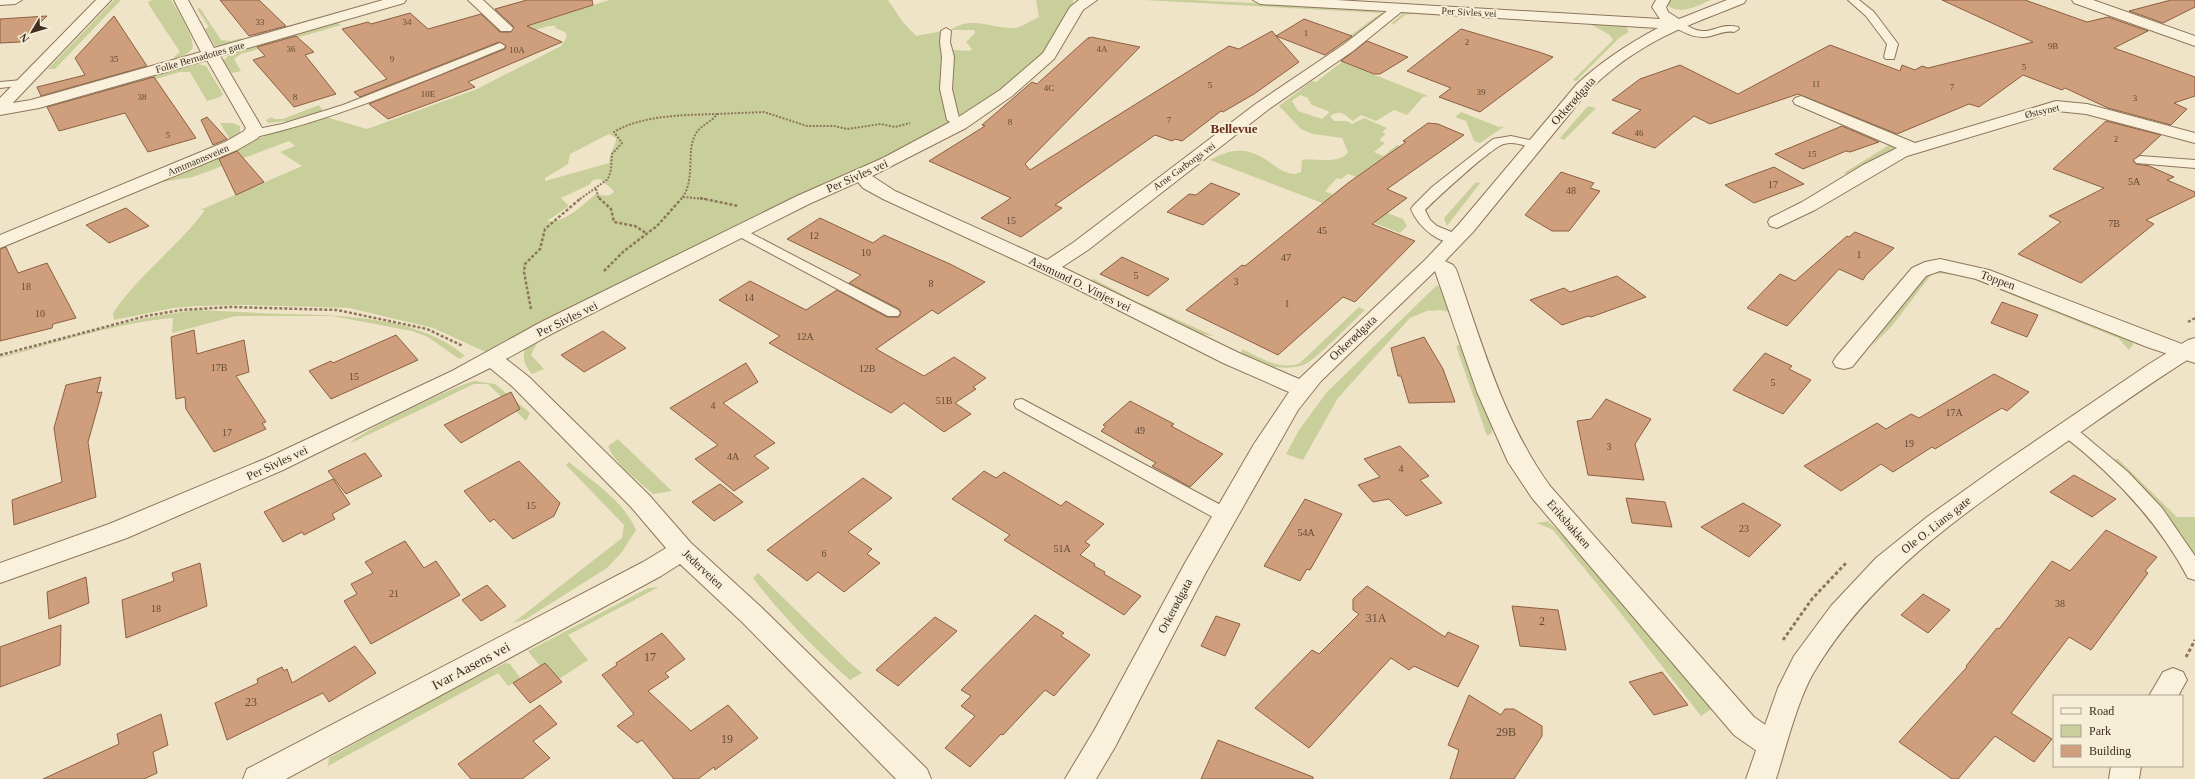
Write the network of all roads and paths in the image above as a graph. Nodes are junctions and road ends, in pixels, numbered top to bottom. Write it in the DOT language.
graph roads {
  1 [pos="15,0"];
  2 [pos="104,0"];
  3 [pos="181,0"];
  4 [pos="399,0"];
  5 [pos="475,0"];
  6 [pos="1090,0"];
  7 [pos="1260,0"];
  8 [pos="1663,0"];
  9 [pos="1739,0"];
  10 [pos="1853,0"];
  11 [pos="2079,0"];
  12 [pos="0,1"];
  13 [pos="1388,5"];
  14 [pos="1678,25"];
  15 [pos="506,28"];
  16 [pos="1734,29"];
  17 [pos="946,31"];
  18 [pos="2195,41"];
  19 [pos="500,46"];
  20 [pos="211,54"];
  21 [pos="1890,57"];
  22 [pos="22,83"];
  23 [pos="0,86"];
  24 [pos="1801,101"];
  25 [pos="0,108"];
  26 [pos="717,114"];
  27 [pos="912,123"];
  28 [pos="960,124"];
  29 [pos="252,134"];
  30 [pos="2195,138"];
  31 [pos="1535,145"];
  32 [pos="1912,148"];
  33 [pos="2140,160"];
  34 [pos="2195,164"];
  35 [pos="860,174"];
  36 [pos="596,190"];
  37 [pos="683,197"];
  38 [pos="1777,222"];
  39 [pos="748,228"];
  40 [pos="646,233"];
  41 [pos="1456,239"];
  42 [pos="0,242"];
  43 [pos="1433,263"];
  44 [pos="1048,268"];
  45 [pos="601,274"];
  46 [pos="538,308"];
  47 [pos="893,313"];
  48 [pos="2192,351"];
  49 [pos="0,355"];
  50 [pos="492,359"];
  51 [pos="1844,362"];
  52 [pos="1302,389"];
  53 [pos="1022,404"];
  54 [pos="2067,430"];
  55 [pos="1224,515"];
  56 [pos="682,550"];
  57 [pos="0,573"];
  58 [pos="2195,573"];
  59 [pos="1771,745"];
  60 [pos="2126,767"];
  61 [pos="258,779"];
  62 [pos="916,779"];
  63 [pos="1080,779"];
  64 [pos="1761,779"];
  65 [pos="2124,779"];
  1 -- 12 [label="street"];
  2 -- 22 [label="street"];
  3 -- 20 [label="street"];
  4 -- 20 [label="street, Folke Bernadottes gate"];
  5 -- 15 [label="street"];
  6 -- 28 [label="street, Per Sivles vei"];
  7 -- 13 [label="street, Per Sivles vei"];
  8 -- 14 [label="street"];
  9 -- 14 [label="street, Orkerødgata"];
  10 -- 21 [label="lane"];
  11 -- 18 [label="street"];
  13 -- 14 [label="street, Per Sivles vei"];
  13 -- 44 [label="street, Arne Garborgs vei"];
  14 -- 16 [label="lane"];
  14 -- 31 [label="street, Orkerødgata"];
  17 -- 28 [label="lane"];
  19 -- 29 [label="lane"];
  20 -- 25 [label="street, Folke Bernadottes gate"];
  20 -- 29 [label="street"];
  22 -- 23 [label="lane"];
  22 -- 25 [label="street"];
  24 -- 32 [label="street"];
  26 -- 27 [label="path"];
  26 -- 36 [label="path"];
  26 -- 37 [label="path"];
  28 -- 35 [label="street, Per Sivles vei"];
  29 -- 42 [label="street, Amtmannsveien"];
  30 -- 32 [label="street, Østsynet"];
  31 -- 41 [label="street, Orkerødgata"];
  31 -- 41 [label="lane"];
  32 -- 38 [label="street, Østsynet"];
  33 -- 34 [label="lane"];
  35 -- 39 [label="street, Per Sivles vei"];
  35 -- 44 [label="street, Aasmund O. Vinjes vei"];
  36 -- 40 [label="path"];
  36 -- 46 [label="path"];
  37 -- 39 [label="path"];
  37 -- 40 [label="path"];
  39 -- 47 [label="lane"];
  39 -- 50 [label="street, Per Sivles vei"];
  40 -- 45 [label="path"];
  41 -- 43 [label="street, Orkerødgata"];
  43 -- 52 [label="street, Orkerødgata"];
  43 -- 59 [label="street, Eriksbakken"];
  44 -- 52 [label="street, Aasmund O. Vinjes vei"];
  48 -- 51 [label="street, Toppen"];
  48 -- 54 [label="street, Ole O. Lians gate"];
  49 -- 50 [label="path"];
  50 -- 56 [label="street, Jederveien"];
  50 -- 57 [label="street, Per Sivles vei"];
  52 -- 55 [label="street, Orkerødgata"];
  53 -- 55 [label="lane"];
  54 -- 58 [label="lane"];
  54 -- 59 [label="street, Ole O. Lians gate"];
  55 -- 63 [label="street, Orkerødgata"];
  56 -- 61 [label="street, Ivar Aasens vei"];
  56 -- 62 [label="street, Jederveien"];
  59 -- 64 [label="street, Ole O. Lians gate"];
  60 -- 65 [label="street"];
}
